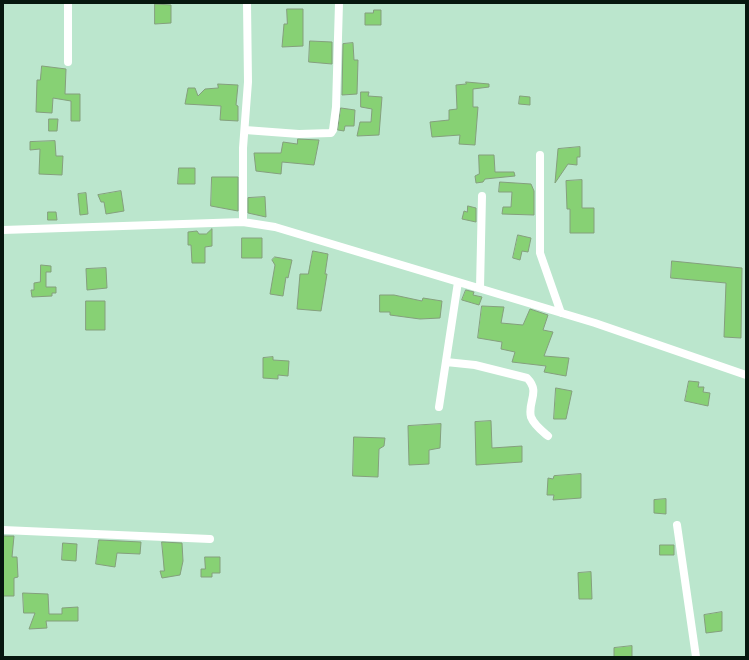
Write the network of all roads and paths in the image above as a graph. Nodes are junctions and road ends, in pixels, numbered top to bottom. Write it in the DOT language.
graph roads {
  1 [pos="68,3"];
  2 [pos="247,3"];
  3 [pos="339,3"];
  4 [pos="68,62"];
  5 [pos="245,130"];
  6 [pos="540,155"];
  7 [pos="482,196"];
  8 [pos="243,222"];
  9 [pos="3,230"];
  10 [pos="458,282"];
  11 [pos="480,288"];
  12 [pos="560,312"];
  13 [pos="446,362"];
  14 [pos="746,375"];
  15 [pos="439,407"];
  16 [pos="548,436"];
  17 [pos="676,525"];
  18 [pos="3,530"];
  19 [pos="210,539"];
  20 [pos="696,657"];
  1 -- 4 [label="street"];
  2 -- 5 [label="street"];
  3 -- 5 [label="street"];
  5 -- 8 [label="street"];
  6 -- 12 [label="street"];
  7 -- 11 [label="street"];
  8 -- 9 [label="street"];
  8 -- 10 [label="street"];
  10 -- 11 [label="street"];
  10 -- 13 [label="street"];
  11 -- 12 [label="street"];
  12 -- 14 [label="street"];
  13 -- 15 [label="street"];
  13 -- 16 [label="street"];
  17 -- 20 [label="street"];
  18 -- 19 [label="street"];
}
